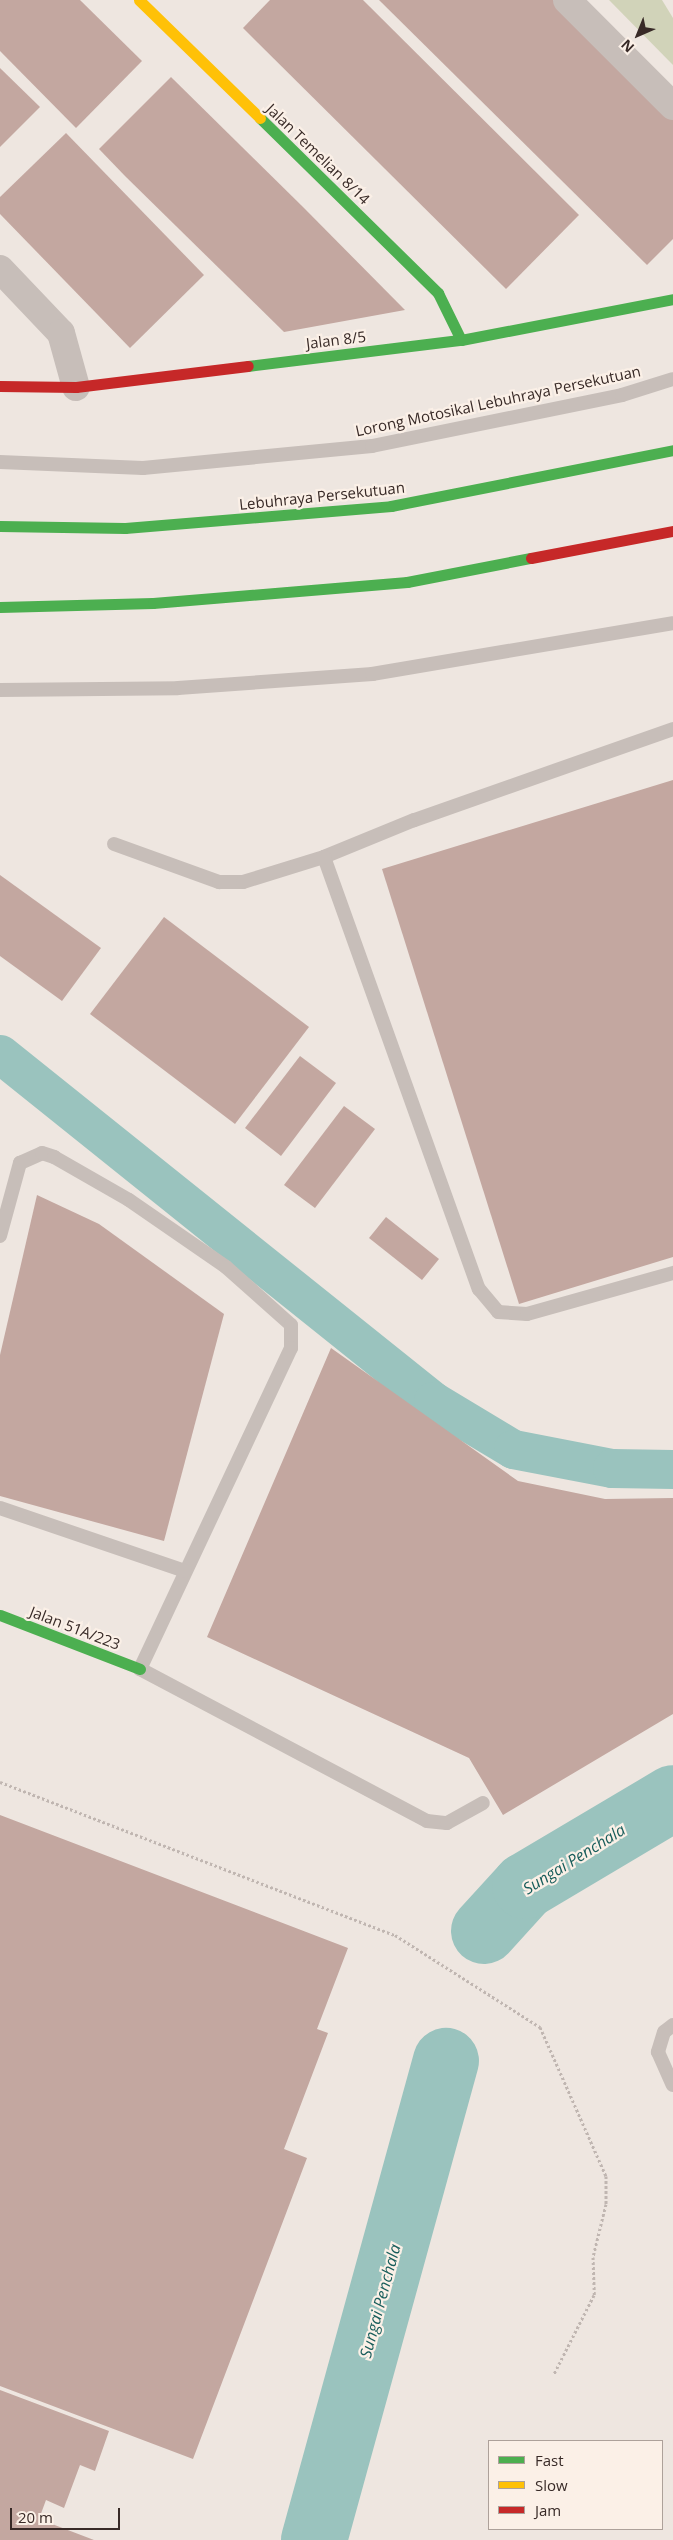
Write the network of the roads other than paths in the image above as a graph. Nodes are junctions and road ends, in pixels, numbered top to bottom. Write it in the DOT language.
graph roads {
  1 [pos="139,0"];
  2 [pos="567,0"];
  3 [pos="673,106"];
  4 [pos="0,269"];
  5 [pos="673,299"];
  6 [pos="461,340"];
  7 [pos="673,379"];
  8 [pos="0,386"];
  9 [pos="76,387"];
  10 [pos="673,450"];
  11 [pos="0,462"];
  12 [pos="0,526"];
  13 [pos="673,531"];
  14 [pos="0,607"];
  15 [pos="673,623"];
  16 [pos="0,690"];
  17 [pos="673,729"];
  18 [pos="114,844"];
  19 [pos="324,857"];
  20 [pos="0,1236"];
  21 [pos="673,1273"];
  22 [pos="0,1508"];
  23 [pos="185,1571"];
  24 [pos="0,1615"];
  25 [pos="140,1669"];
  26 [pos="483,1803"];
  27 [pos="673,2025"];
  28 [pos="673,2085"];
  1 -- 6 [label="main road, Jalan Temelian 8/14"];
  2 -- 3 [label="street"];
  4 -- 9 [label="street"];
  5 -- 6 [label="main road, Jalan 8/5"];
  6 -- 9 [label="main road, Jalan 8/5"];
  7 -- 11 [label="lane, Lorong Motosikal Lebuhraya Persekutuan"];
  8 -- 9 [label="main road, Jalan 8/5"];
  10 -- 12 [label="main road, Lebuhraya Persekutuan"];
  13 -- 14 [label="main road"];
  15 -- 16 [label="lane"];
  17 -- 19 [label="lane"];
  18 -- 19 [label="lane"];
  19 -- 21 [label="lane"];
  20 -- 23 [label="lane"];
  22 -- 23 [label="lane"];
  23 -- 25 [label="lane"];
  24 -- 25 [label="main road, Jalan 51A/223"];
  25 -- 26 [label="lane"];
  27 -- 28 [label="lane"];
}
